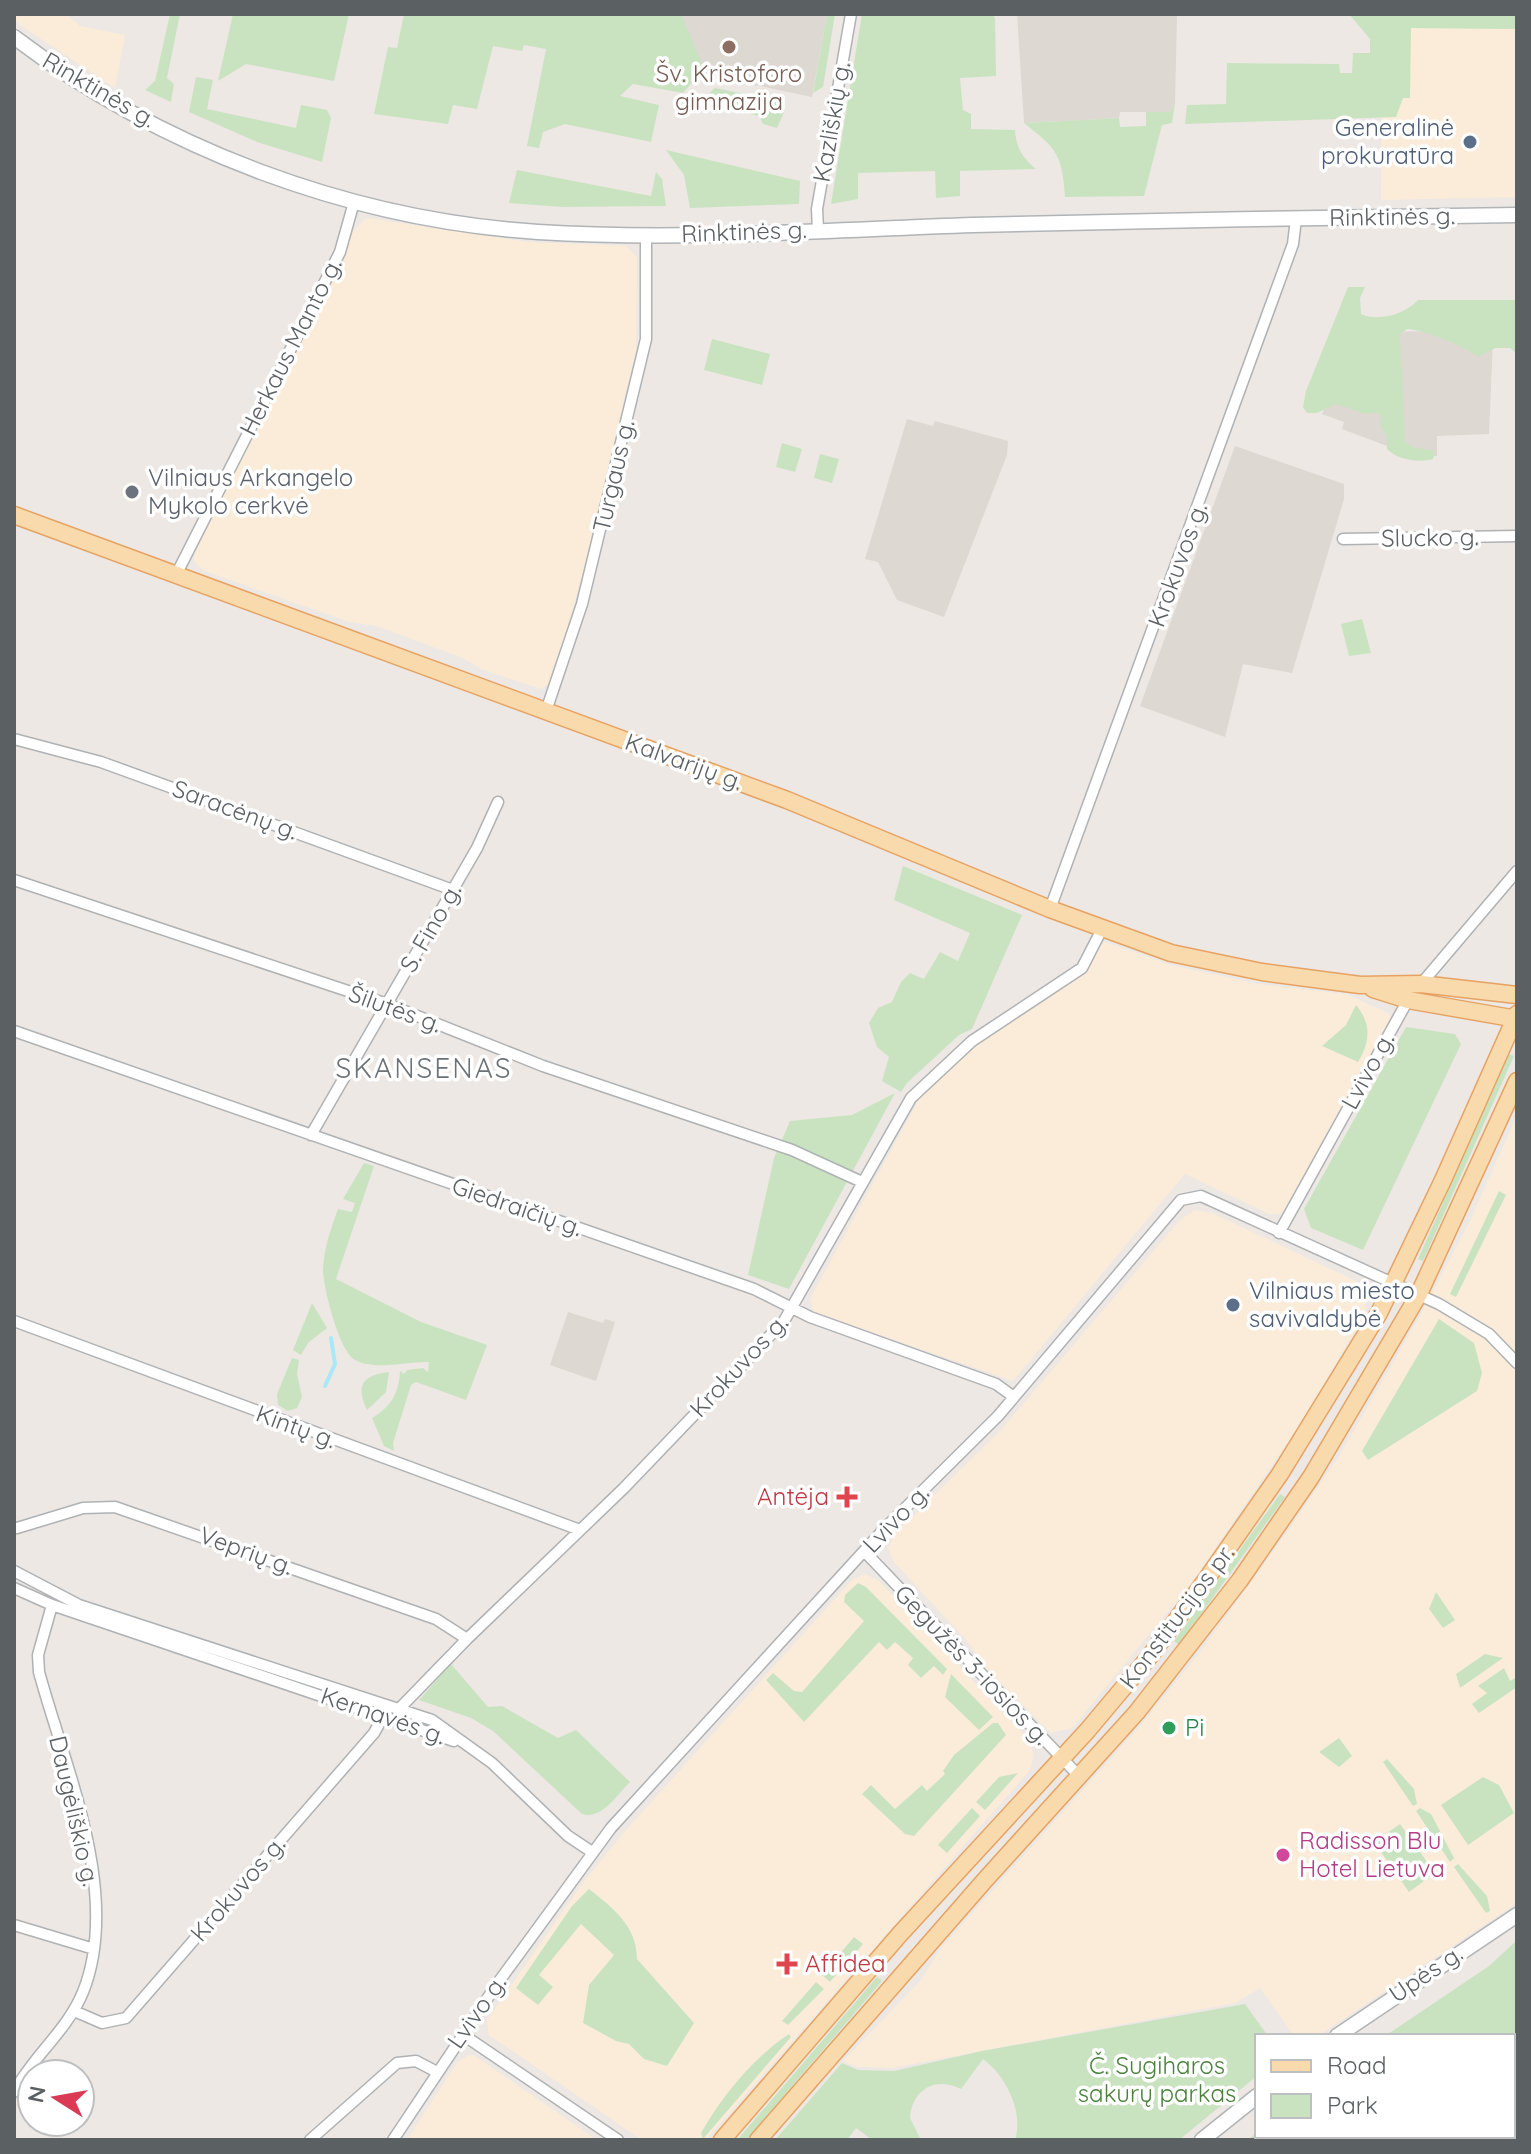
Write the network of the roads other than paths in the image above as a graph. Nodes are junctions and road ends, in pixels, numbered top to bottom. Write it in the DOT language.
graph roads {
  1 [pos="851,14"];
  2 [pos="14,37"];
  3 [pos="354,202"];
  4 [pos="1517,215"];
  5 [pos="1296,219"];
  6 [pos="818,230"];
  7 [pos="646,236"];
  8 [pos="14,515"];
  9 [pos="1517,536"];
  10 [pos="1343,539"];
  11 [pos="176,575"];
  12 [pos="546,711"];
  13 [pos="14,739"];
  14 [pos="498,802"];
  15 [pos="1517,871"];
  16 [pos="14,880"];
  17 [pos="453,890"];
  18 [pos="1050,909"];
  19 [pos="1102,929"];
  20 [pos="1421,984"];
  21 [pos="1360,985"];
  22 [pos="1517,995"];
  23 [pos="1408,1000"];
  24 [pos="387,1004"];
  25 [pos="1516,1017"];
  26 [pos="14,1031"];
  27 [pos="1517,1081"];
  28 [pos="311,1135"];
  29 [pos="862,1182"];
  30 [pos="1279,1233"];
  31 [pos="1392,1286"];
  32 [pos="1418,1296"];
  33 [pos="793,1307"];
  34 [pos="14,1321"];
  35 [pos="1517,1363"];
  36 [pos="1014,1397"];
  37 [pos="17,1528"];
  38 [pos="580,1530"];
  39 [pos="865,1552"];
  40 [pos="14,1571"];
  41 [pos="14,1588"];
  42 [pos="52,1605"];
  43 [pos="467,1639"];
  44 [pos="399,1709"];
  45 [pos="384,1715"];
  46 [pos="469,1747"];
  47 [pos="1061,1759"];
  48 [pos="1081,1778"];
  49 [pos="592,1852"];
  50 [pos="1517,1915"];
  51 [pos="14,1925"];
  52 [pos="94,1949"];
  53 [pos="74,2011"];
  54 [pos="462,2034"];
  55 [pos="1340,2034"];
  56 [pos="437,2072"];
  57 [pos="14,2092"];
  58 [pos="1255,2098"];
  59 [pos="310,2140"];
  60 [pos="393,2140"];
  61 [pos="618,2140"];
  62 [pos="722,2140"];
  63 [pos="758,2140"];
  64 [pos="1202,2140"];
  1 -- 6 [label="street, Kazliškių g."];
  2 -- 3 [label="main road, Rinktinės g."];
  3 -- 7 [label="main road, Rinktinės g."];
  3 -- 11 [label="street, Herkaus Manto g."];
  4 -- 5 [label="main road, Rinktinės g."];
  5 -- 6 [label="main road, Rinktinės g."];
  5 -- 18 [label="street, Krokuvos g."];
  6 -- 7 [label="main road, Rinktinės g."];
  7 -- 12 [label="street, Turgaus g."];
  8 -- 11 [label="main road, Kalvarijų g."];
  9 -- 10 [label="street, Slucko g."];
  11 -- 12 [label="main road, Kalvarijų g."];
  12 -- 18 [label="main road, Kalvarijų g."];
  13 -- 17 [label="street, Saracėnų g."];
  14 -- 17 [label="street, S. Fino g."];
  15 -- 20 [label="street"];
  16 -- 24 [label="street, Šilutės g."];
  17 -- 24 [label="street, S. Fino g."];
  18 -- 19 [label="main road, Kalvarijų g."];
  19 -- 21 [label="main road, Kalvarijų g."];
  19 -- 29 [label="street, Krokuvos g."];
  20 -- 21 [label="main road, Kalvarijų g."];
  20 -- 22 [label="main road, Kalvarijų g."];
  21 -- 23 [label="main road, Kalvarijų g."];
  23 -- 25 [label="main road, Kalvarijų g."];
  23 -- 30 [label="street, Lvivo g."];
  24 -- 28 [label="street, S. Fino g."];
  24 -- 29 [label="street, Šilutės g."];
  25 -- 31 [label="main road, Konstitucijos pr."];
  26 -- 28 [label="street, Giedraičių g."];
  27 -- 32 [label="main road, Konstitucijos pr."];
  28 -- 33 [label="street, Giedraičių g."];
  29 -- 33 [label="street, Krokuvos g."];
  30 -- 31 [label="street"];
  30 -- 36 [label="street, Lvivo g."];
  31 -- 32 [label="street"];
  31 -- 47 [label="main road, Konstitucijos pr."];
  32 -- 35 [label="street"];
  32 -- 48 [label="main road, Konstitucijos pr."];
  33 -- 36 [label="street, Giedraičių g."];
  33 -- 38 [label="street, Krokuvos g."];
  34 -- 38 [label="street, Kintų g."];
  36 -- 39 [label="street, Lvivo g."];
  37 -- 43 [label="street, Veprių g."];
  38 -- 43 [label="street, Krokuvos g."];
  39 -- 47 [label="street, Gegužės 3-iosios g."];
  39 -- 49 [label="street, Lvivo g."];
  40 -- 44 [label="street, Kernavės g."];
  41 -- 42 [label="street, Kernavės g."];
  42 -- 45 [label="street, Kernavės g."];
  42 -- 52 [label="street, Daugėliškio g."];
  43 -- 44 [label="street, Krokuvos g."];
  44 -- 46 [label="street, Kernavės g."];
  45 -- 46 [label="street, Kernavės g."];
  45 -- 53 [label="street, Krokuvos g."];
  46 -- 49 [label="street"];
  47 -- 48 [label="street, Gegužės 3-iosios g."];
  47 -- 62 [label="main road, Konstitucijos pr."];
  48 -- 63 [label="main road, Konstitucijos pr."];
  49 -- 54 [label="street, Lvivo g."];
  50 -- 55 [label="main road, Upės g."];
  51 -- 52 [label="street"];
  52 -- 53 [label="street, Daugėliškio g."];
  53 -- 57 [label="street, Daugėliškio g."];
  54 -- 56 [label="street, Lvivo g."];
  54 -- 61 [label="street"];
  56 -- 59 [label="street"];
  56 -- 60 [label="street, Lvivo g."];
  58 -- 64 [label="main road"];
}
